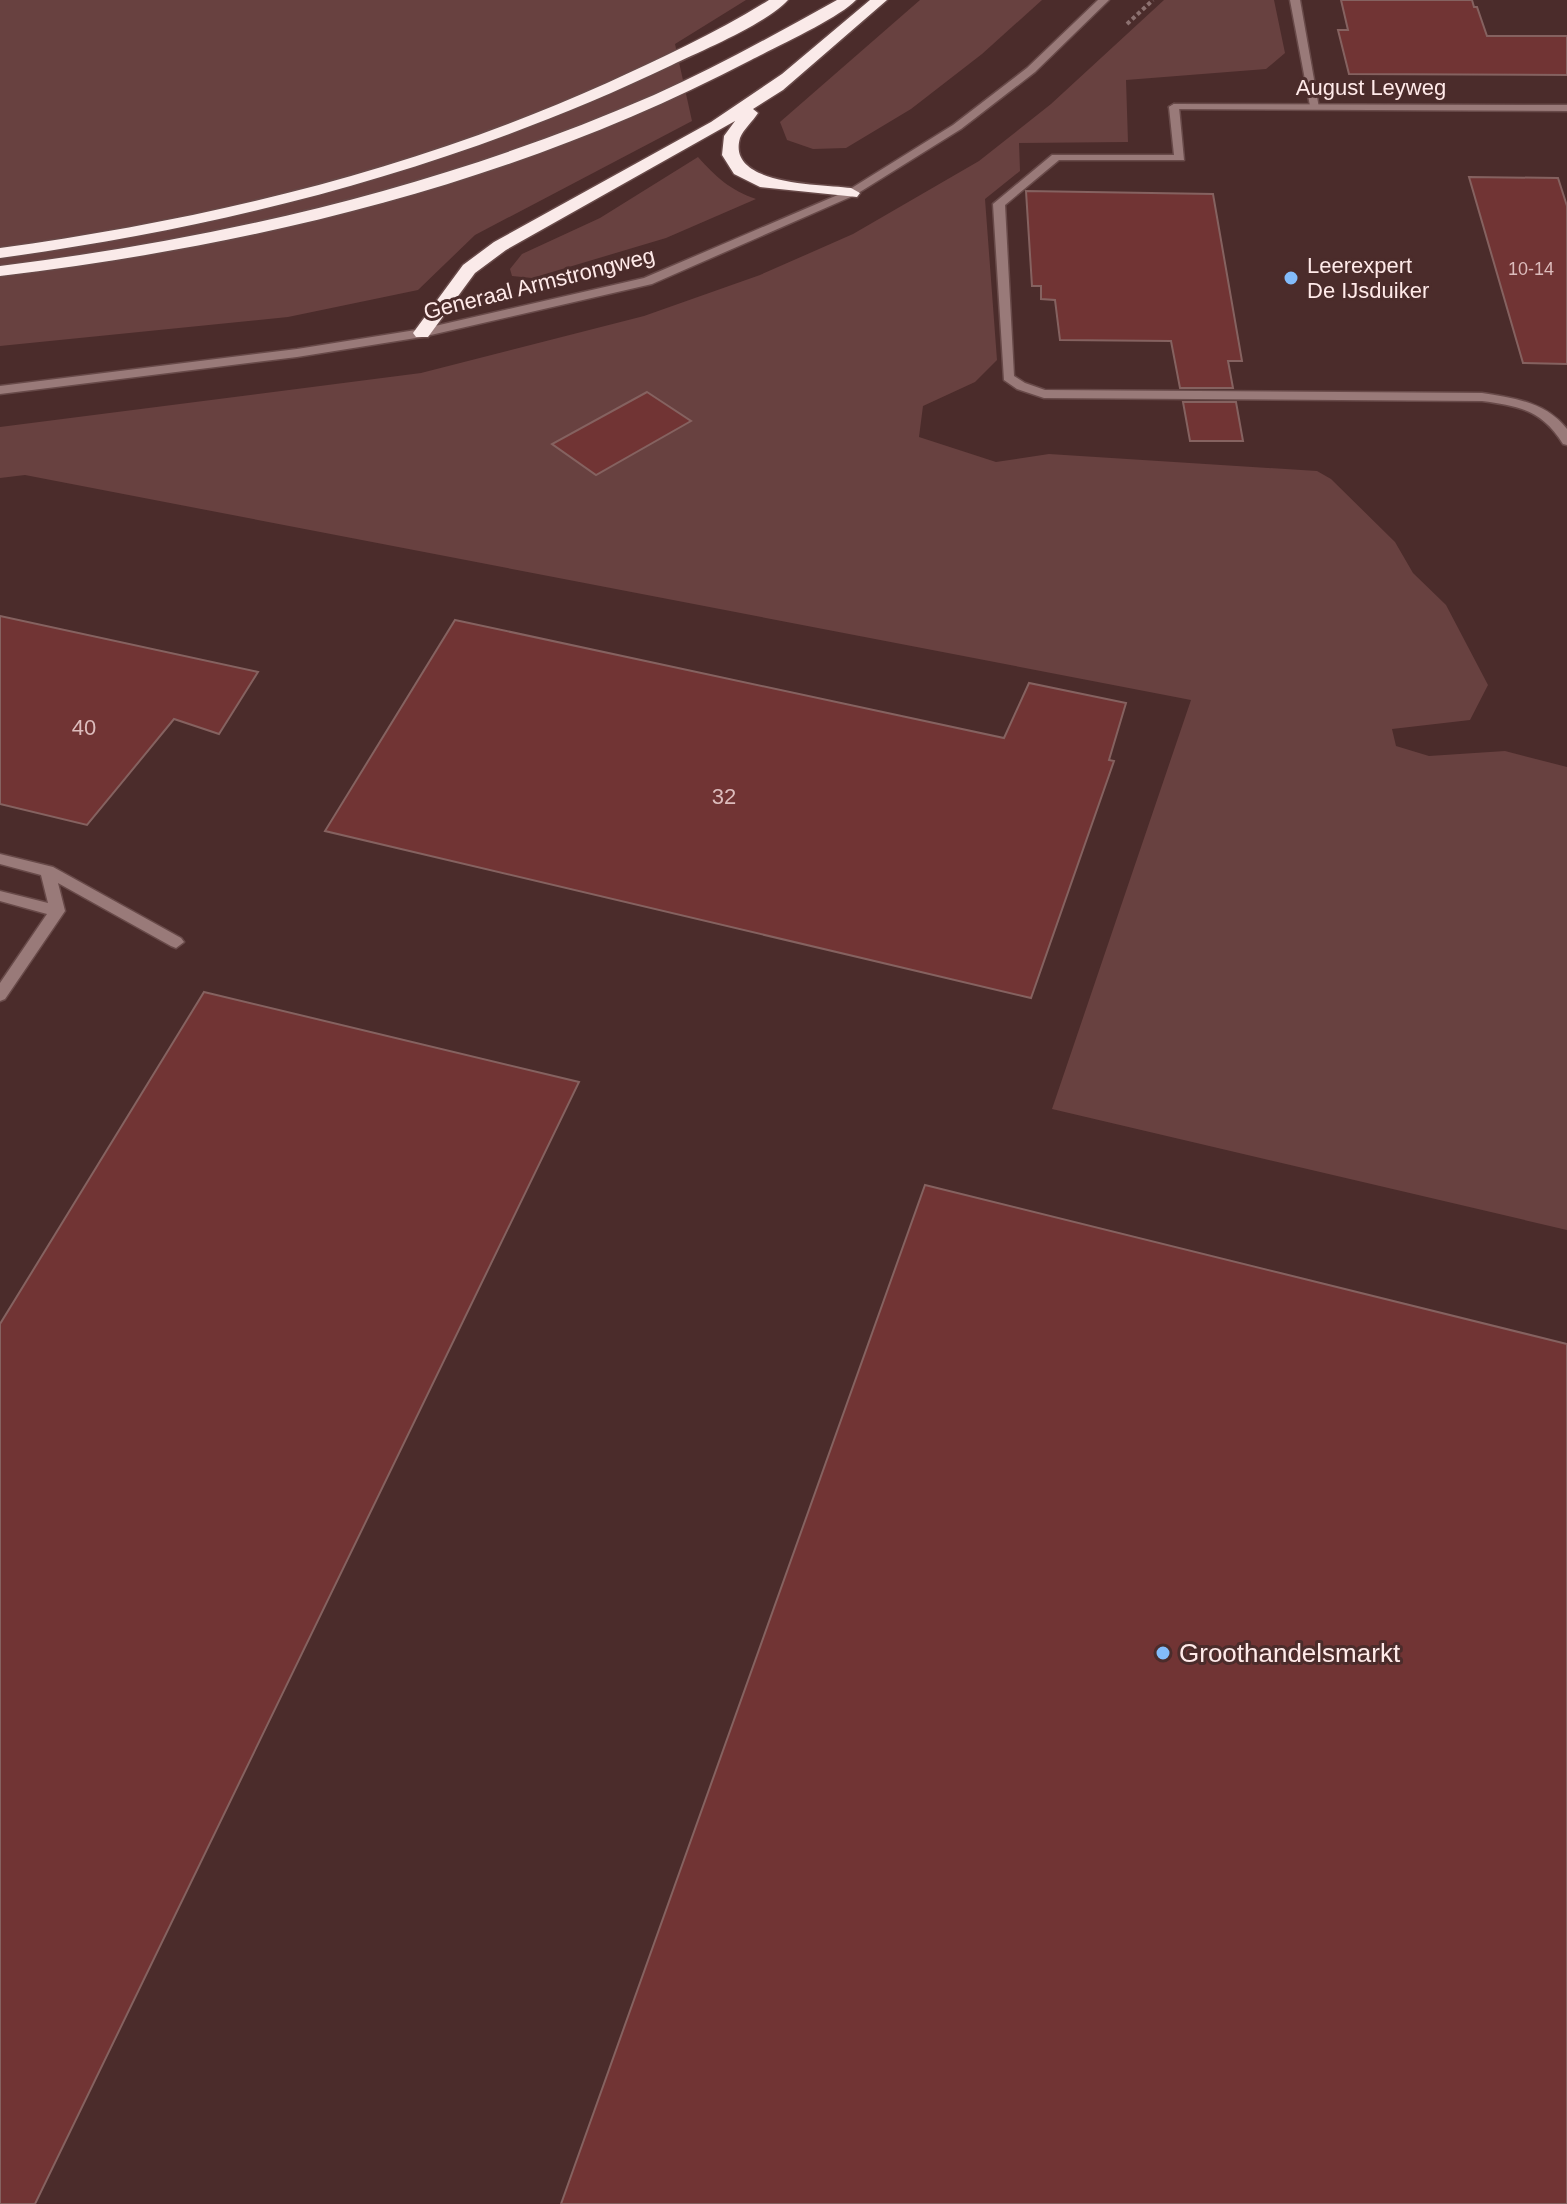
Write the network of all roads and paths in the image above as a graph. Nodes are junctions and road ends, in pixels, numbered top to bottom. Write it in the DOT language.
graph roads {
  1 [pos="780,0"];
  2 [pos="848,0"];
  3 [pos="879,0"];
  4 [pos="1104,0"];
  5 [pos="1295,0"];
  6 [pos="786,78"];
  7 [pos="1315,106"];
  8 [pos="1567,108"];
  9 [pos="851,193"];
  10 [pos="0,253"];
  11 [pos="0,271"];
  12 [pos="422,333"];
  13 [pos="0,390"];
  14 [pos="1567,441"];
  15 [pos="0,859"];
  16 [pos="48,871"];
  17 [pos="0,896"];
  18 [pos="57,911"];
  19 [pos="176,942"];
  20 [pos="0,995"];
  1 -- 10 [label="highway"];
  2 -- 11 [label="highway"];
  3 -- 6 [label="highway"];
  4 -- 9 [label="street, Generaal Armstrongweg"];
  5 -- 7 [label="street"];
  6 -- 9 [label="highway"];
  6 -- 12 [label="highway"];
  7 -- 8 [label="street, August Leyweg"];
  7 -- 14 [label="street, August Leyweg"];
  9 -- 12 [label="street, Generaal Armstrongweg"];
  12 -- 13 [label="street, Generaal Armstrongweg"];
  15 -- 16 [label="street"];
  16 -- 18 [label="street"];
  16 -- 19 [label="street"];
  17 -- 18 [label="street"];
  18 -- 20 [label="street"];
}
